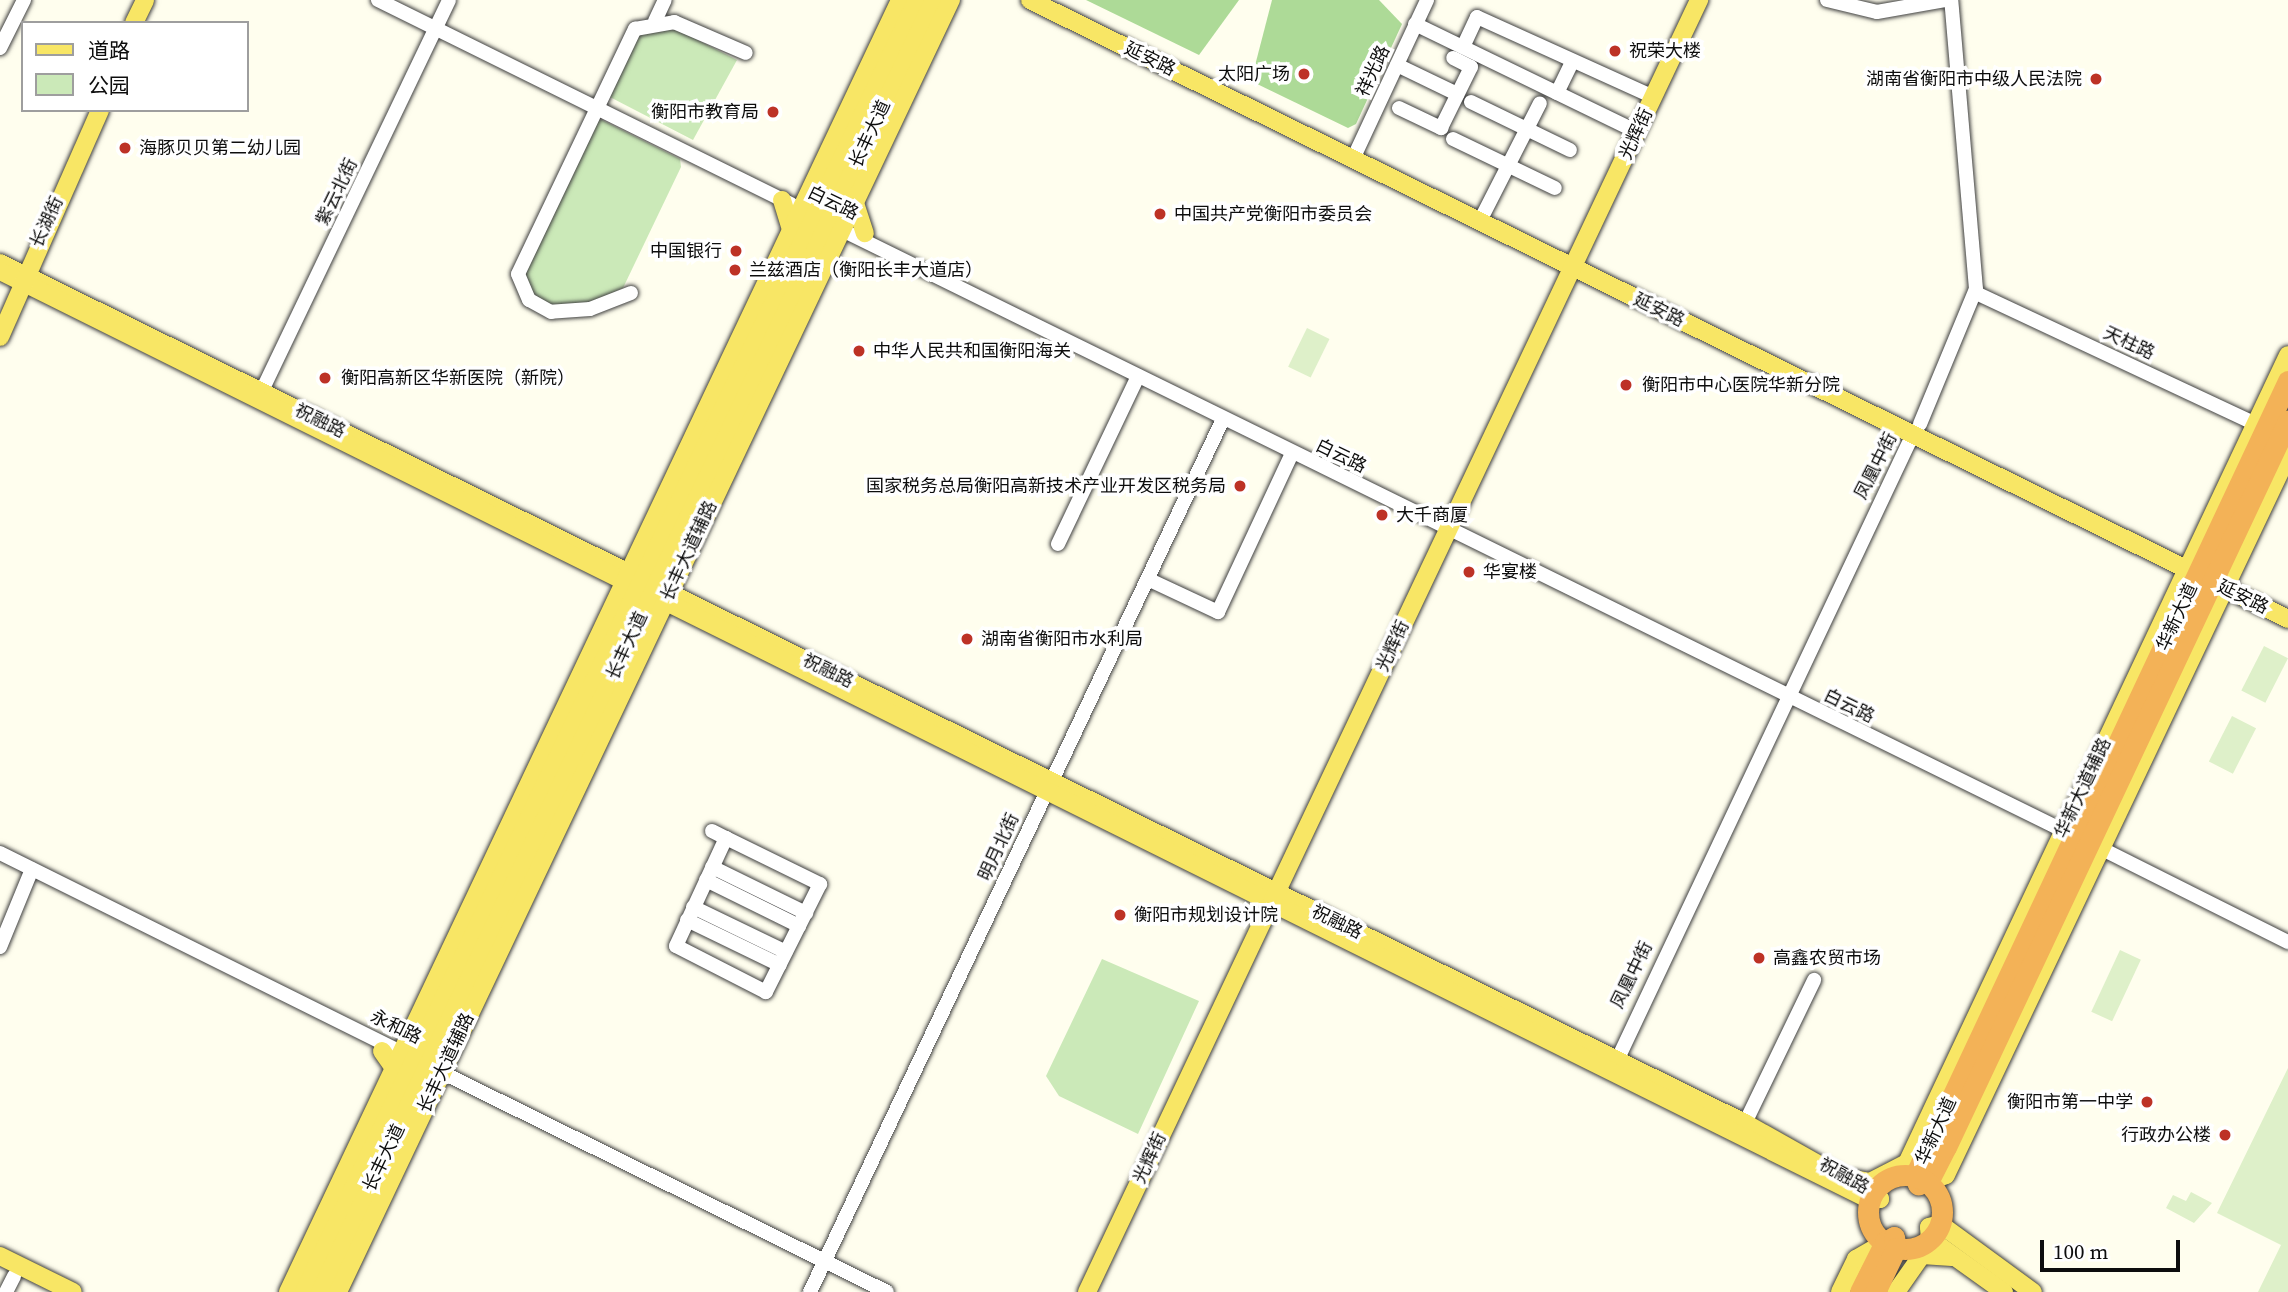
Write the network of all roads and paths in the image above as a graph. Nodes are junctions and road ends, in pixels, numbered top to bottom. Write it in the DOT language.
graph roads {
  1 [pos="24,0"];
  2 [pos="145,0"];
  3 [pos="152,0"];
  4 [pos="378,0"];
  5 [pos="394,0"];
  6 [pos="449,0"];
  7 [pos="665,0"];
  8 [pos="1030,0"];
  9 [pos="1051,0"];
  10 [pos="1427,0"];
  11 [pos="1699,0"];
  12 [pos="1705,0"];
  13 [pos="1827,0"];
  14 [pos="1945,0"];
  15 [pos="1951,0"];
  16 [pos="929,1"];
  17 [pos="135,21"];
  18 [pos="142,21"];
  19 [pos="655,21"];
  20 [pos="1415,24"];
  21 [pos="437,25"];
  22 [pos="0,48"];
  23 [pos="1458,52"];
  24 [pos="746,53"];
  25 [pos="1572,62"];
  26 [pos="1397,65"];
  27 [pos="1557,93"];
  28 [pos="1457,94"];
  29 [pos="1653,97"];
  30 [pos="1471,102"];
  31 [pos="1540,103"];
  32 [pos="596,104"];
  33 [pos="1399,108"];
  34 [pos="92,112"];
  35 [pos="99,112"];
  36 [pos="1528,130"];
  37 [pos="1637,132"];
  38 [pos="1453,139"];
  39 [pos="1570,150"];
  40 [pos="1355,155"];
  41 [pos="1510,167"];
  42 [pos="852,173"];
  43 [pos="1555,188"];
  44 [pos="854,203"];
  45 [pos="815,212"];
  46 [pos="1484,213"];
  47 [pos="792,228"];
  48 [pos="862,235"];
  49 [pos="829,256"];
  50 [pos="0,263"];
  51 [pos="792,264"];
  52 [pos="1577,264"];
  53 [pos="16,276"];
  54 [pos="778,292"];
  55 [pos="631,293"];
  56 [pos="1979,293"];
  57 [pos="751,316"];
  58 [pos="0,318"];
  59 [pos="0,337"];
  60 [pos="2288,355"];
  61 [pos="1138,376"];
  62 [pos="2288,381"];
  63 [pos="260,396"];
  64 [pos="1227,420"];
  65 [pos="1914,430"];
  66 [pos="2277,435"];
  67 [pos="1292,453"];
  68 [pos="1452,528"];
  69 [pos="1058,544"];
  70 [pos="640,550"];
  71 [pos="605,568"];
  72 [pos="2207,574"];
  73 [pos="1154,582"];
  74 [pos="650,587"];
  75 [pos="616,601"];
  76 [pos="2288,609"];
  77 [pos="691,610"];
  78 [pos="2288,619"];
  79 [pos="623,620"];
  80 [pos="652,629"];
  81 [pos="1791,695"];
  82 [pos="1052,788"];
  83 [pos="545,820"];
  84 [pos="712,831"];
  85 [pos="2084,837"];
  86 [pos="726,838"];
  87 [pos="0,853"];
  88 [pos="0,862"];
  89 [pos="30,874"];
  90 [pos="709,874"];
  91 [pos="1276,899"];
  92 [pos="479,908"];
  93 [pos="690,913"];
  94 [pos="803,919"];
  95 [pos="0,928"];
  96 [pos="2288,936"];
  97 [pos="2288,942"];
  98 [pos="0,947"];
  99 [pos="783,959"];
  100 [pos="1814,979"];
  101 [pos="413,1030"];
  102 [pos="381,1046"];
  103 [pos="1614,1064"];
  104 [pos="416,1068"];
  105 [pos="1745,1123"];
  106 [pos="1847,1178"];
  107 [pos="1921,1181"];
  108 [pos="1875,1197"];
  109 [pos="1933,1230"];
  110 [pos="1891,1242"];
  111 [pos="0,1256"];
  112 [pos="1958,1259"];
  113 [pos="825,1266"];
  114 [pos="7,1279"];
  115 [pos="47,1292"];
  116 [pos="73,1292"];
  117 [pos="288,1292"];
  118 [pos="304,1292"];
  119 [pos="320,1292"];
  120 [pos="338,1292"];
  121 [pos="810,1292"];
  122 [pos="816,1292"];
  123 [pos="870,1292"];
  124 [pos="887,1292"];
  125 [pos="1087,1292"];
  126 [pos="1094,1292"];
  127 [pos="1840,1292"];
  128 [pos="1860,1292"];
  129 [pos="1875,1292"];
  130 [pos="1896,1292"];
  131 [pos="2004,1292"];
  132 [pos="2033,1292"];
  1 -- 22 [label="street"];
  2 -- 17 [label="main road"];
  3 -- 18 [label="main road"];
  4 -- 21 [label="street, 白云路"];
  5 -- 21 [label="street, 白云路"];
  6 -- 21 [label="street, 紫云北街"];
  7 -- 19 [label="street"];
  8 -- 40 [label="main road, 延安路"];
  9 -- 40 [label="main road, 延安路"];
  10 -- 20 [label="street, 祥光路"];
  11 -- 29 [label="main road, 光辉街"];
  12 -- 52 [label="main road, 光辉街"];
  13 -- 14 [label="street"];
  15 -- 56 [label="street, 凤凰中街"];
  16 -- 42 [label="main road, 长丰大道"];
  16 -- 44 [label="main road, 长丰大道辅路"];
  16 -- 45 [label="main road, 长丰大道"];
  16 -- 45 [label="main road, 长丰大道辅路"];
  19 -- 24 [label="street"];
  19 -- 32 [label="street"];
  20 -- 23 [label="street"];
  20 -- 26 [label="street, 祥光路"];
  21 -- 32 [label="street, 白云路"];
  21 -- 63 [label="street, 紫云北街"];
  23 -- 25 [label="street"];
  23 -- 27 [label="street"];
  23 -- 28 [label="street"];
  25 -- 27 [label="street"];
  25 -- 29 [label="street"];
  26 -- 28 [label="street"];
  26 -- 40 [label="street, 祥光路"];
  27 -- 37 [label="street"];
  28 -- 33 [label="street"];
  29 -- 37 [label="main road, 光辉街"];
  30 -- 36 [label="street"];
  31 -- 36 [label="street"];
  32 -- 45 [label="street, 白云路"];
  32 -- 55 [label="street"];
  34 -- 53 [label="main road, 长湖街"];
  35 -- 53 [label="main road, 长湖街"];
  36 -- 39 [label="street"];
  36 -- 41 [label="street"];
  37 -- 52 [label="main road, 光辉街"];
  38 -- 41 [label="street"];
  40 -- 46 [label="main road, 延安路"];
  40 -- 52 [label="main road, 延安路"];
  41 -- 43 [label="street"];
  41 -- 46 [label="street"];
  42 -- 44 [label="main road"];
  42 -- 45 [label="main road, 长丰大道"];
  44 -- 45 [label="main road, 长丰大道辅路"];
  44 -- 48 [label="main road"];
  45 -- 47 [label="main road, 长丰大道辅路"];
  45 -- 48 [label="street, 白云路"];
  45 -- 49 [label="main road, 长丰大道辅路"];
  45 -- 51 [label="main road, 长丰大道"];
  45 -- 74 [label="main road, 长丰大道"];
  46 -- 52 [label="main road, 延安路"];
  47 -- 51 [label="main road"];
  47 -- 57 [label="main road, 长丰大道辅路"];
  48 -- 49 [label="main road"];
  48 -- 61 [label="street, 白云路"];
  48 -- 68 [label="street, 白云路"];
  49 -- 74 [label="main road, 长丰大道辅路"];
  50 -- 53 [label="main road, 祝融路"];
  51 -- 54 [label="main road, 长丰大道"];
  52 -- 65 [label="main road, 延安路"];
  52 -- 68 [label="main road, 光辉街"];
  53 -- 58 [label="main road, 长湖街"];
  53 -- 59 [label="main road, 长湖街"];
  53 -- 63 [label="main road, 祝融路"];
  54 -- 57 [label="main road"];
  54 -- 74 [label="main road, 长丰大道"];
  56 -- 65 [label="street, 凤凰中街"];
  56 -- 66 [label="street, 天柱路"];
  57 -- 70 [label="main road, 长丰大道辅路"];
  60 -- 66 [label="main road, 华新大道辅路"];
  61 -- 64 [label="street, 白云路"];
  61 -- 69 [label="street"];
  62 -- 66 [label="highway, 华新大道"];
  63 -- 71 [label="main road, 祝融路"];
  64 -- 67 [label="street, 白云路"];
  64 -- 73 [label="street, 明月北街"];
  64 -- 82 [label="street, 明月北街"];
  65 -- 72 [label="main road, 延安路"];
  65 -- 81 [label="street, 凤凰中街"];
  66 -- 72 [label="highway, 华新大道"];
  66 -- 72 [label="main road, 华新大道辅路"];
  67 -- 68 [label="street, 白云路"];
  67 -- 73 [label="street"];
  68 -- 81 [label="street, 白云路"];
  68 -- 91 [label="main road, 光辉街"];
  70 -- 71 [label="main road"];
  70 -- 74 [label="main road, 长丰大道辅路"];
  71 -- 74 [label="main road, 祝融路"];
  71 -- 75 [label="main road"];
  72 -- 76 [label="main road, 延安路"];
  72 -- 78 [label="main road, 延安路"];
  72 -- 85 [label="highway, 华新大道"];
  72 -- 85 [label="main road, 华新大道辅路"];
  73 -- 82 [label="street, 明月北街"];
  74 -- 75 [label="main road, 长丰大道辅路"];
  74 -- 77 [label="main road, 祝融路"];
  74 -- 77 [label="main road"];
  74 -- 79 [label="main road, 长丰大道"];
  74 -- 80 [label="main road, 长丰大道辅路"];
  74 -- 83 [label="main road, 长丰大道"];
  75 -- 79 [label="main road"];
  75 -- 92 [label="main road, 长丰大道辅路"];
  77 -- 80 [label="main road"];
  77 -- 82 [label="main road, 祝融路"];
  79 -- 83 [label="main road, 长丰大道"];
  80 -- 83 [label="main road, 长丰大道辅路"];
  81 -- 85 [label="street, 白云路"];
  81 -- 103 [label="street, 凤凰中街"];
  82 -- 91 [label="main road, 祝融路"];
  82 -- 113 [label="street, 明月北街"];
  83 -- 92 [label="main road, 长丰大道"];
  83 -- 104 [label="main road, 长丰大道"];
  84 -- 86 [label="street"];
  85 -- 96 [label="street, 白云路"];
  85 -- 97 [label="street, 白云路"];
  85 -- 106 [label="main road, 华新大道辅路"];
  85 -- 107 [label="highway, 华新大道"];
  86 -- 90 [label="street"];
  86 -- 94 [label="street"];
  87 -- 89 [label="street, 永和路"];
  88 -- 89 [label="street, 永和路"];
  89 -- 95 [label="street"];
  89 -- 98 [label="street"];
  89 -- 102 [label="street, 永和路"];
  90 -- 93 [label="street"];
  90 -- 94 [label="street"];
  91 -- 103 [label="main road, 祝融路"];
  91 -- 125 [label="main road, 光辉街"];
  91 -- 126 [label="main road, 光辉街"];
  92 -- 101 [label="main road, 长丰大道辅路"];
  92 -- 104 [label="main road, 长丰大道"];
  93 -- 99 [label="street"];
  93 -- 99 [label="street"];
  94 -- 99 [label="street"];
  100 -- 105 [label="street"];
  101 -- 102 [label="main road"];
  101 -- 104 [label="main road, 长丰大道辅路"];
  102 -- 104 [label="main road"];
  103 -- 105 [label="main road, 祝融路"];
  103 -- 108 [label="main road, 祝融路"];
  104 -- 113 [label="street"];
  104 -- 117 [label="main road, 长丰大道辅路"];
  104 -- 118 [label="main road, 长丰大道"];
  104 -- 119 [label="main road, 长丰大道"];
  104 -- 120 [label="main road, 长丰大道辅路"];
  105 -- 106 [label="main road, 祝融路"];
  106 -- 108 [label="main road, 祝融路"];
  107 -- 108 [label="highway"];
  107 -- 109 [label="highway"];
  108 -- 110 [label="highway"];
  109 -- 110 [label="highway"];
  109 -- 112 [label="main road"];
  109 -- 132 [label="main road"];
  110 -- 127 [label="main road"];
  110 -- 128 [label="highway"];
  110 -- 129 [label="highway"];
  111 -- 116 [label="main road"];
  112 -- 130 [label="main road"];
  112 -- 131 [label="main road"];
  113 -- 121 [label="street, 明月北街"];
  113 -- 122 [label="street, 明月北街"];
  113 -- 123 [label="street"];
  113 -- 124 [label="street"];
  114 -- 115 [label="main road"];
}
